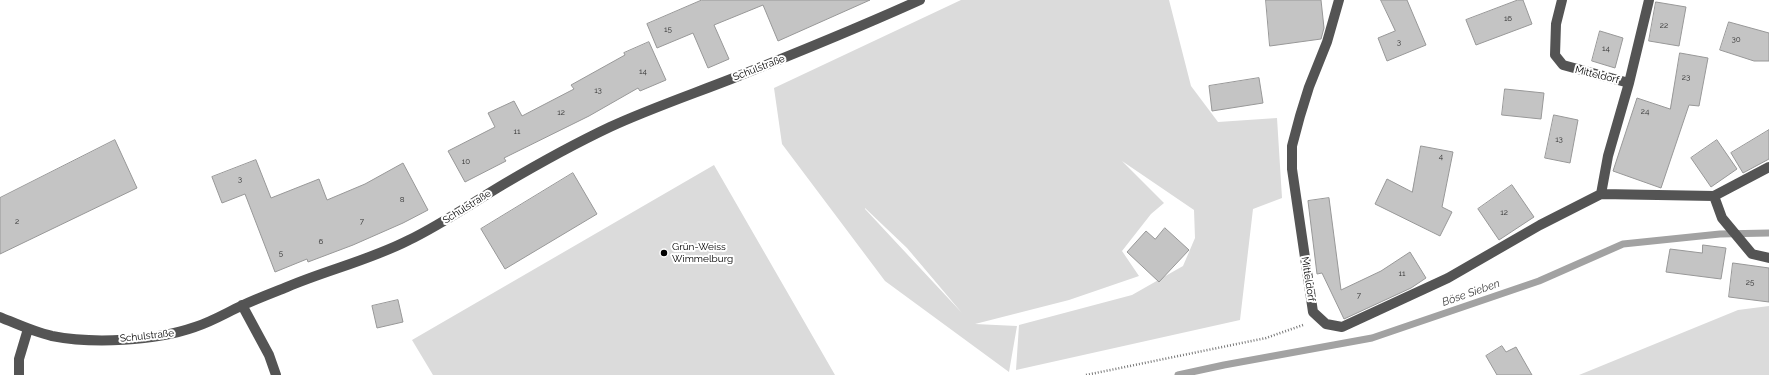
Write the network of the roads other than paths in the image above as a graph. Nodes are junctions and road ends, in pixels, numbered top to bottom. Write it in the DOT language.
graph roads {
  1 [pos="920,0"];
  2 [pos="1339,0"];
  3 [pos="1562,0"];
  4 [pos="1649,0"];
  5 [pos="1629,83"];
  6 [pos="1769,167"];
  7 [pos="1601,194"];
  8 [pos="1714,196"];
  9 [pos="1769,258"];
  10 [pos="242,305"];
  11 [pos="0,317"];
  12 [pos="28,329"];
  13 [pos="19,375"];
  14 [pos="276,375"];
  1 -- 10 [label="street, Schulstraße"];
  2 -- 7 [label="street, Mitteldorf"];
  3 -- 5 [label="street, Mitteldorf"];
  4 -- 5 [label="street, Mitteldorf"];
  5 -- 7 [label="street, Mitteldorf"];
  6 -- 8 [label="street"];
  7 -- 8 [label="street"];
  8 -- 9 [label="street"];
  10 -- 12 [label="street, Schulstraße"];
  10 -- 14 [label="street"];
  11 -- 12 [label="street, Schulstraße"];
  12 -- 13 [label="street"];
}
